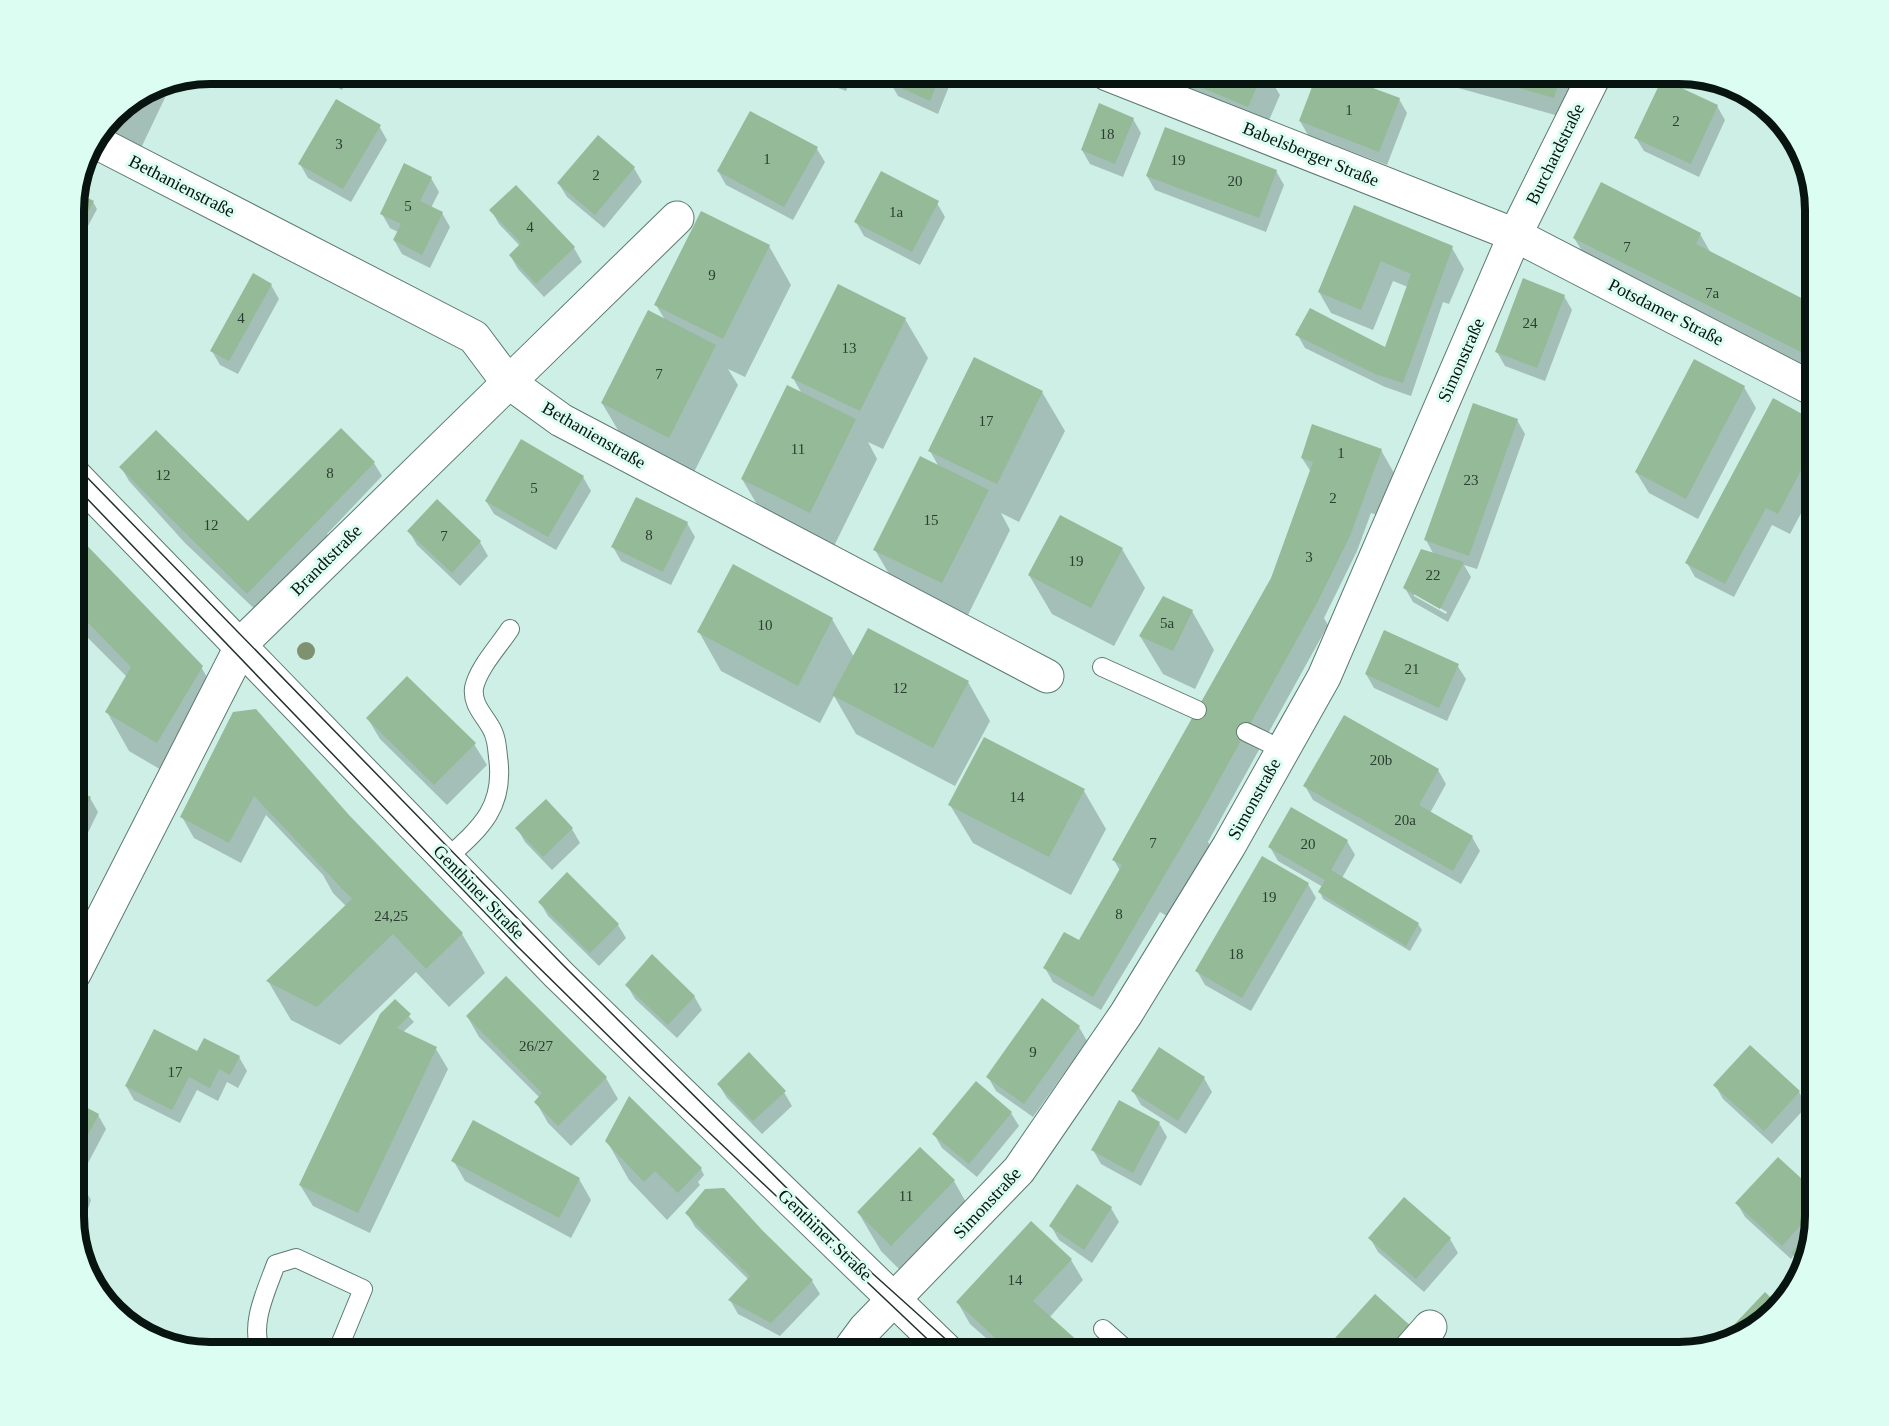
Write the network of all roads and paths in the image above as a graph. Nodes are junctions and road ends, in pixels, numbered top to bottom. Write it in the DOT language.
graph roads {
  1 [pos="1132,84"];
  2 [pos="1590,84"];
  3 [pos="102,145"];
  4 [pos="677,218"];
  5 [pos="1515,235"];
  6 [pos="507,381"];
  7 [pos="1805,385"];
  8 [pos="84,485"];
  9 [pos="510,629"];
  10 [pos="241,646"];
  11 [pos="1102,667"];
  12 [pos="1047,676"];
  13 [pos="1197,710"];
  14 [pos="1246,732"];
  15 [pos="1281,749"];
  16 [pos="447,858"];
  17 [pos="84,954"];
  18 [pos="893,1302"];
  19 [pos="1430,1327"];
  20 [pos="1103,1329"];
  21 [pos="258,1342"];
  22 [pos="342,1342"];
  23 [pos="856,1342"];
  24 [pos="936,1342"];
  25 [pos="1117,1342"];
  26 [pos="1417,1342"];
  1 -- 5 [label="street, Babelsberger Straße"];
  2 -- 5 [label="street, Burchardstraße"];
  3 -- 6 [label="street, Bethanienstraße"];
  4 -- 6 [label="street, Brandtstraße"];
  5 -- 7 [label="street, Potsdamer Straße"];
  5 -- 15 [label="street, Simonstraße"];
  6 -- 10 [label="street, Brandtstraße"];
  6 -- 12 [label="street, Bethanienstraße"];
  8 -- 10 [label="street, Genthiner Straße"];
  9 -- 16 [label="lane"];
  10 -- 16 [label="street, Genthiner Straße"];
  10 -- 17 [label="street, Brandtstraße"];
  11 -- 13 [label="lane"];
  14 -- 15 [label="lane"];
  15 -- 18 [label="street, Simonstraße"];
  16 -- 18 [label="street, Genthiner Straße"];
  18 -- 23 [label="street, Simonstraße"];
  18 -- 24 [label="street, Genthiner Straße"];
  19 -- 26 [label="street"];
  20 -- 25 [label="lane"];
  21 -- 22 [label="lane"];
}
